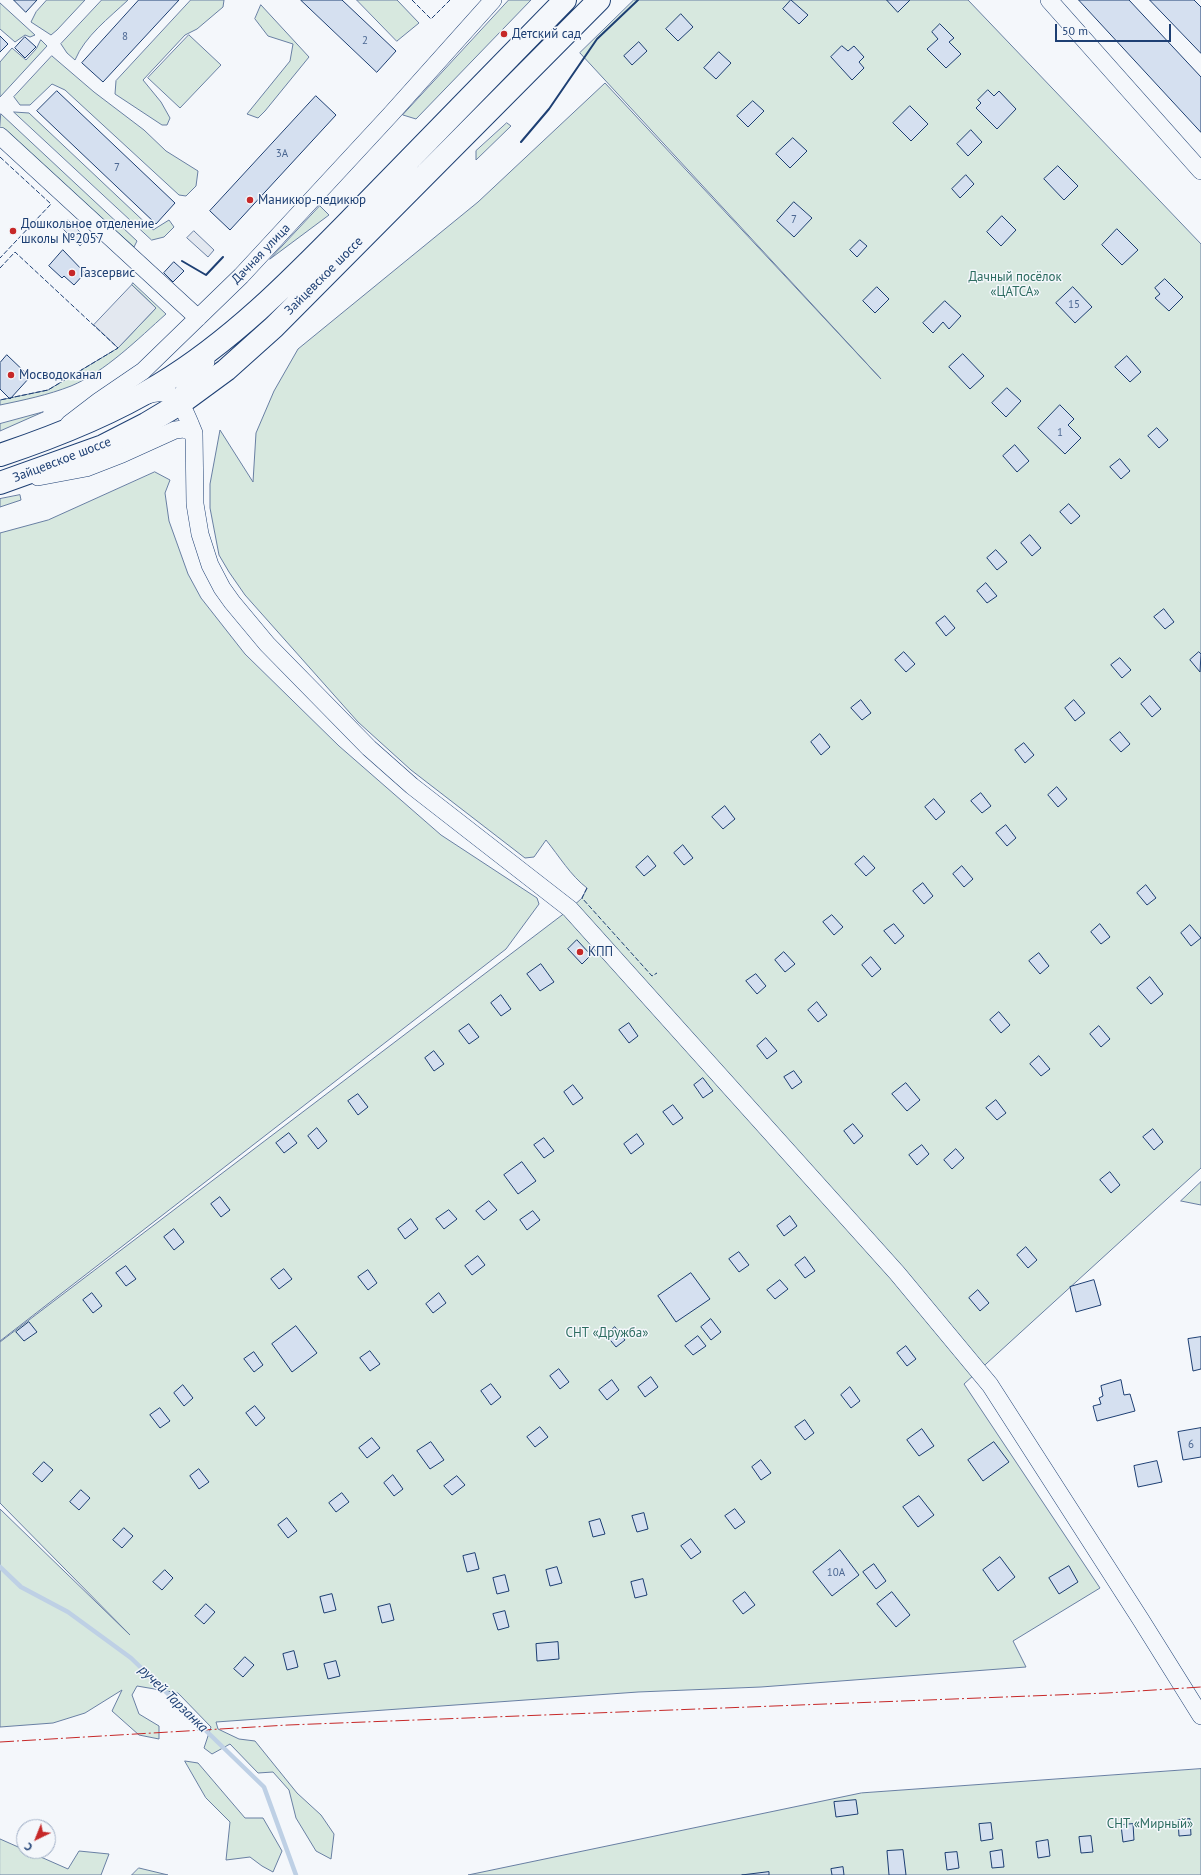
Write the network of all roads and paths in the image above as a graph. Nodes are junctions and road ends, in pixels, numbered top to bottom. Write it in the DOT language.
graph roads {
  1 [pos="493,0"];
  2 [pos="565,0"];
  3 [pos="599,0"];
  4 [pos="1049,0"];
  5 [pos="0,136"];
  6 [pos="1201,171"];
  7 [pos="198,318"];
  8 [pos="242,325"];
  9 [pos="131,401"];
  10 [pos="181,403"];
  11 [pos="194,433"];
  12 [pos="57,434"];
  13 [pos="0,455"];
  14 [pos="3,483"];
  15 [pos="1201,1716"];
  1 -- 7 [label="street, Дачная улица"];
  2 -- 8 [label="main road, Зайцевское шоссе"];
  3 -- 10 [label="main road, Зайцевское шоссе"];
  4 -- 6 [label="street"];
  5 -- 7 [label="street"];
  7 -- 12 [label="street, Дачная улица"];
  8 -- 9 [label="main road, Зайцевское шоссе"];
  8 -- 10 [label="street"];
  9 -- 10 [label="street"];
  9 -- 12 [label="main road, Зайцевское шоссе"];
  10 -- 11 [label="street"];
  10 -- 14 [label="main road, Зайцевское шоссе"];
  11 -- 14 [label="street"];
  11 -- 15 [label="street"];
  12 -- 13 [label="main road, Зайцевское шоссе"];
}
